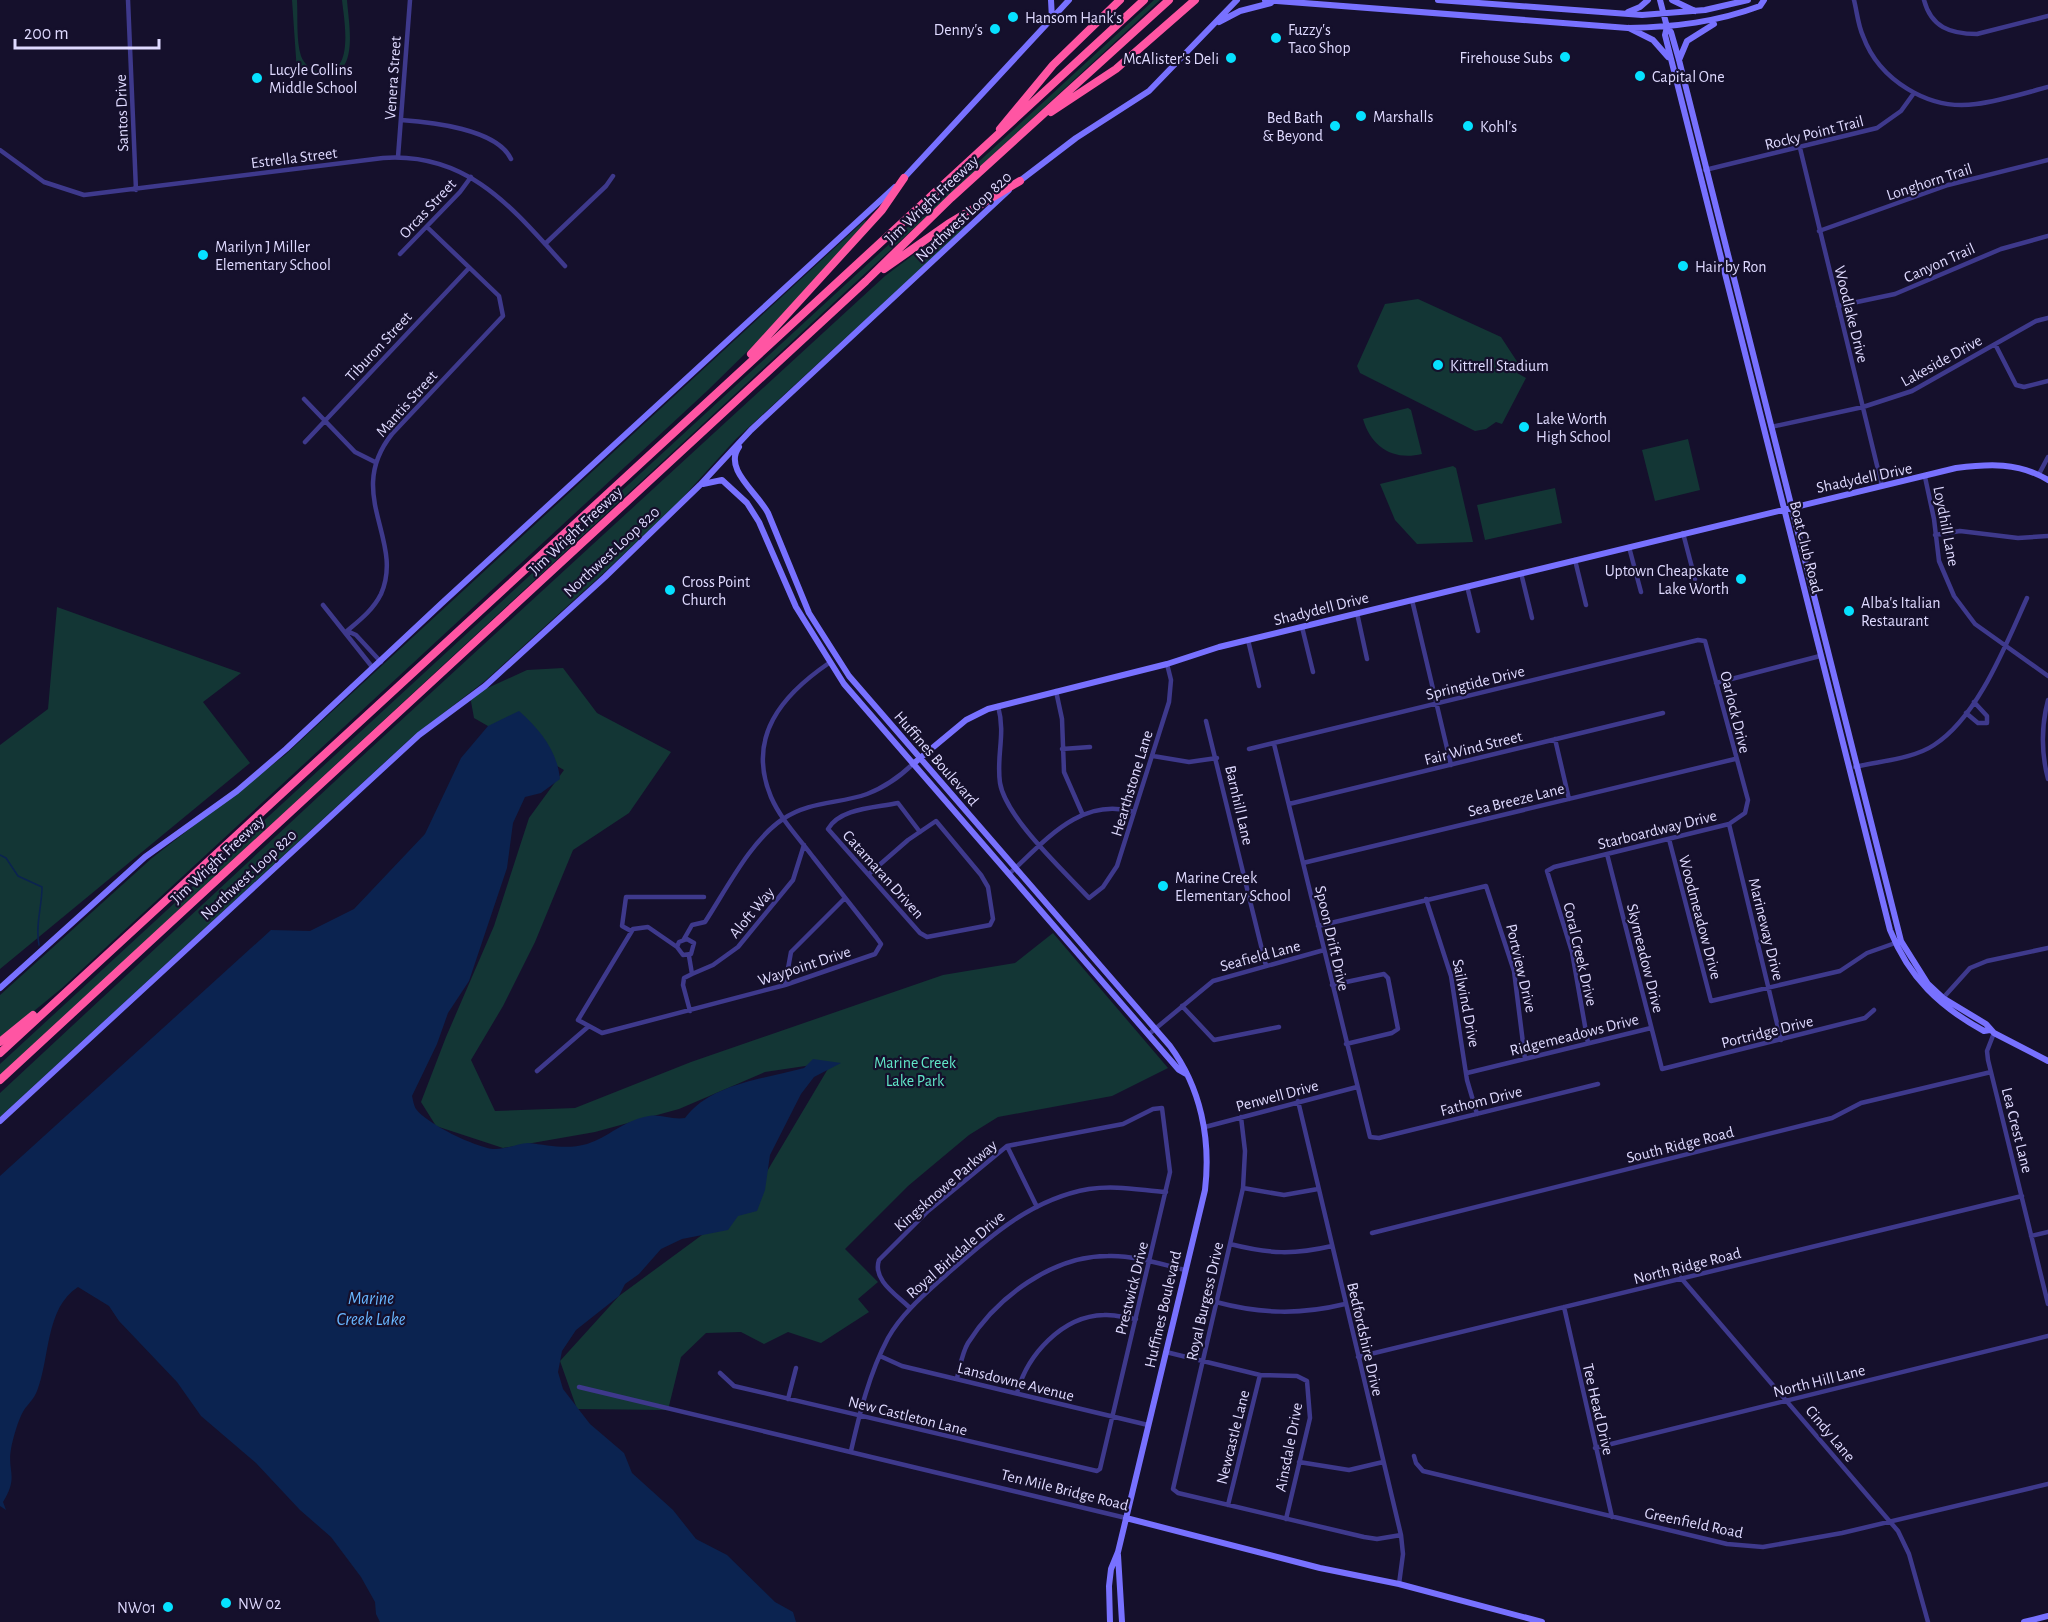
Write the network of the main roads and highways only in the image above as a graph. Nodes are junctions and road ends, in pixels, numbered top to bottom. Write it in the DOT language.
graph roads {
  1 [pos="1051,0"];
  2 [pos="1069,0"];
  3 [pos="1120,0"];
  4 [pos="1144,0"];
  5 [pos="1169,0"];
  6 [pos="1195,0"];
  7 [pos="1237,0"];
  8 [pos="1265,0"];
  9 [pos="1438,0"];
  10 [pos="1647,0"];
  11 [pos="1660,0"];
  12 [pos="1672,0"];
  13 [pos="1748,0"];
  14 [pos="1764,0"];
  15 [pos="1279,1"];
  16 [pos="1498,5"];
  17 [pos="1535,8"];
  18 [pos="1695,11"];
  19 [pos="1621,14"];
  20 [pos="1737,14"];
  21 [pos="1664,15"];
  22 [pos="1052,19"];
  23 [pos="1497,20"];
  24 [pos="1533,22"];
  25 [pos="1216,24"];
  26 [pos="1667,27"];
  27 [pos="1628,28"];
  28 [pos="1675,61"];
  29 [pos="1044,114"];
  30 [pos="998,136"];
  31 [pos="904,178"];
  32 [pos="1020,181"];
  33 [pos="866,281"];
  34 [pos="716,394"];
  35 [pos="751,430"];
  36 [pos="2048,480"];
  37 [pos="700,485"];
  38 [pos="1791,507"];
  39 [pos="1783,509"];
  40 [pos="778,536"];
  41 [pos="768,540"];
  42 [pos="1807,604"];
  43 [pos="836,658"];
  44 [pos="829,663"];
  45 [pos="1834,679"];
  46 [pos="916,761"];
  47 [pos="1012,870"];
  48 [pos="1898,942"];
  49 [pos="0,988"];
  50 [pos="54,1002"];
  51 [pos="1992,1032"];
  52 [pos="0,1042"];
  53 [pos="0,1053"];
  54 [pos="2048,1061"];
  55 [pos="1186,1074"];
  56 [pos="0,1080"];
  57 [pos="0,1120"];
  58 [pos="1126,1518"];
  59 [pos="1118,1551"];
  60 [pos="2048,1616"];
  61 [pos="1110,1622"];
  62 [pos="1122,1622"];
  63 [pos="1542,1622"];
  64 [pos="2024,1622"];
  1 -- 22 [label="main road"];
  2 -- 22 [label="main road"];
  3 -- 30 [label="highway"];
  4 -- 30 [label="highway, Jim Wright Freeway"];
  5 -- 29 [label="highway, Jim Wright Freeway"];
  6 -- 29 [label="highway"];
  7 -- 25 [label="main road, Northwest Loop 820"];
  8 -- 15 [label="main road"];
  9 -- 16 [label="main road"];
  10 -- 19 [label="main road"];
  11 -- 21 [label="main road, Boat Club Road"];
  12 -- 18 [label="main road"];
  13 -- 18 [label="main road"];
  14 -- 20 [label="main road"];
  15 -- 23 [label="main road"];
  15 -- 25 [label="main road"];
  16 -- 17 [label="main road"];
  16 -- 23 [label="main road"];
  17 -- 19 [label="main road"];
  17 -- 24 [label="main road"];
  18 -- 21 [label="main road"];
  19 -- 21 [label="main road"];
  20 -- 26 [label="main road"];
  20 -- 28 [label="main road"];
  21 -- 26 [label="main road, Boat Club Road"];
  22 -- 31 [label="main road"];
  23 -- 24 [label="main road"];
  24 -- 27 [label="main road"];
  25 -- 32 [label="main road, Northwest Loop 820"];
  26 -- 27 [label="main road"];
  26 -- 28 [label="main road, Boat Club Road"];
  27 -- 28 [label="main road"];
  28 -- 38 [label="main road, Boat Club Road"];
  28 -- 39 [label="main road, Boat Club Road"];
  29 -- 33 [label="highway, Jim Wright Freeway"];
  30 -- 34 [label="highway, Jim Wright Freeway"];
  31 -- 34 [label="highway"];
  31 -- 49 [label="main road"];
  32 -- 33 [label="highway"];
  32 -- 35 [label="main road, Northwest Loop 820"];
  33 -- 56 [label="highway, Jim Wright Freeway"];
  34 -- 50 [label="highway, Jim Wright Freeway"];
  35 -- 37 [label="main road, Northwest Loop 820"];
  35 -- 40 [label="main road, Huffines Boulevard"];
  36 -- 38 [label="main road, Shadydell Drive"];
  37 -- 41 [label="main road, Huffines Boulevard"];
  37 -- 57 [label="main road, Northwest Loop 820"];
  38 -- 39 [label="main road, Shadydell Drive"];
  38 -- 45 [label="main road, Boat Club Road"];
  39 -- 42 [label="main road, Boat Club Road"];
  39 -- 46 [label="main road, Shadydell Drive"];
  40 -- 41 [label="main road"];
  40 -- 43 [label="main road, Huffines Boulevard"];
  41 -- 44 [label="main road, Huffines Boulevard"];
  42 -- 45 [label="main road"];
  42 -- 48 [label="main road, Boat Club Road"];
  43 -- 44 [label="main road"];
  43 -- 46 [label="main road, Huffines Boulevard"];
  44 -- 46 [label="main road, Huffines Boulevard"];
  45 -- 48 [label="main road, Boat Club Road"];
  46 -- 47 [label="main road, Huffines Boulevard"];
  47 -- 55 [label="main road, Huffines Boulevard"];
  47 -- 55 [label="main road, Huffines Boulevard"];
  48 -- 51 [label="main road, Boat Club Road"];
  48 -- 51 [label="main road, Boat Club Road"];
  50 -- 52 [label="highway"];
  50 -- 53 [label="highway, Jim Wright Freeway"];
  51 -- 54 [label="main road, Boat Club Road"];
  55 -- 58 [label="main road, Huffines Boulevard"];
  58 -- 59 [label="main road, Huffines Boulevard"];
  58 -- 63 [label="main road, Ten Mile Bridge Road"];
  59 -- 61 [label="main road, Huffines Boulevard"];
  59 -- 62 [label="main road, Huffines Boulevard"];
  60 -- 64 [label="main road"];
}
